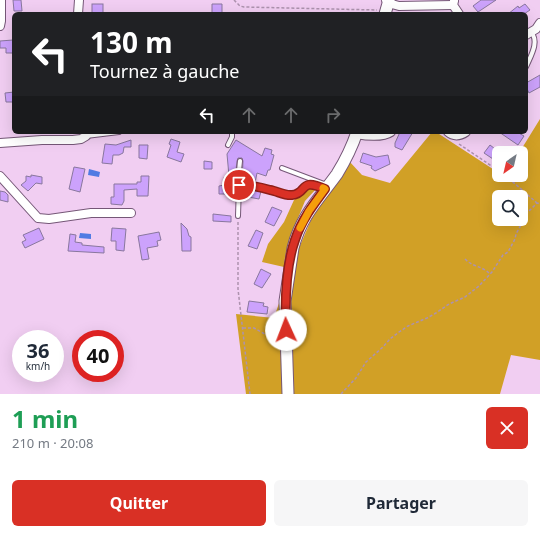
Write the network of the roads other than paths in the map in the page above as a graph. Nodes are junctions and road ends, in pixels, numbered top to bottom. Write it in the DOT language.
graph roads {
  1 [pos="1,0"];
  2 [pos="80,0"];
  3 [pos="454,2"];
  4 [pos="387,4"];
  5 [pos="78,12"];
  6 [pos="458,12"];
  7 [pos="540,23"];
  8 [pos="0,26"];
  9 [pos="529,34"];
  10 [pos="528,62"];
  11 [pos="85,134"];
  12 [pos="232,134"];
  13 [pos="357,134"];
  14 [pos="361,134"];
  15 [pos="386,134"];
  16 [pos="0,143"];
  17 [pos="228,145"];
  18 [pos="240,161"];
  19 [pos="282,168"];
  20 [pos="0,176"];
  21 [pos="239,185"];
  22 [pos="326,187"];
  23 [pos="131,213"];
  24 [pos="238,216"];
  25 [pos="288,394"];
  1 -- 8 [label="street"];
  2 -- 5 [label="street"];
  3 -- 4 [label="street"];
  3 -- 6 [label="street"];
  7 -- 9 [label="street"];
  9 -- 10 [label="lane"];
  11 -- 16 [label="street"];
  12 -- 17 [label="lane"];
  13 -- 22 [label="street"];
  14 -- 15 [label="street"];
  18 -- 21 [label="lane"];
  19 -- 22 [label="lane"];
  20 -- 23 [label="street"];
  21 -- 22 [label="lane"];
  21 -- 24 [label="lane"];
  22 -- 25 [label="street"];
}
